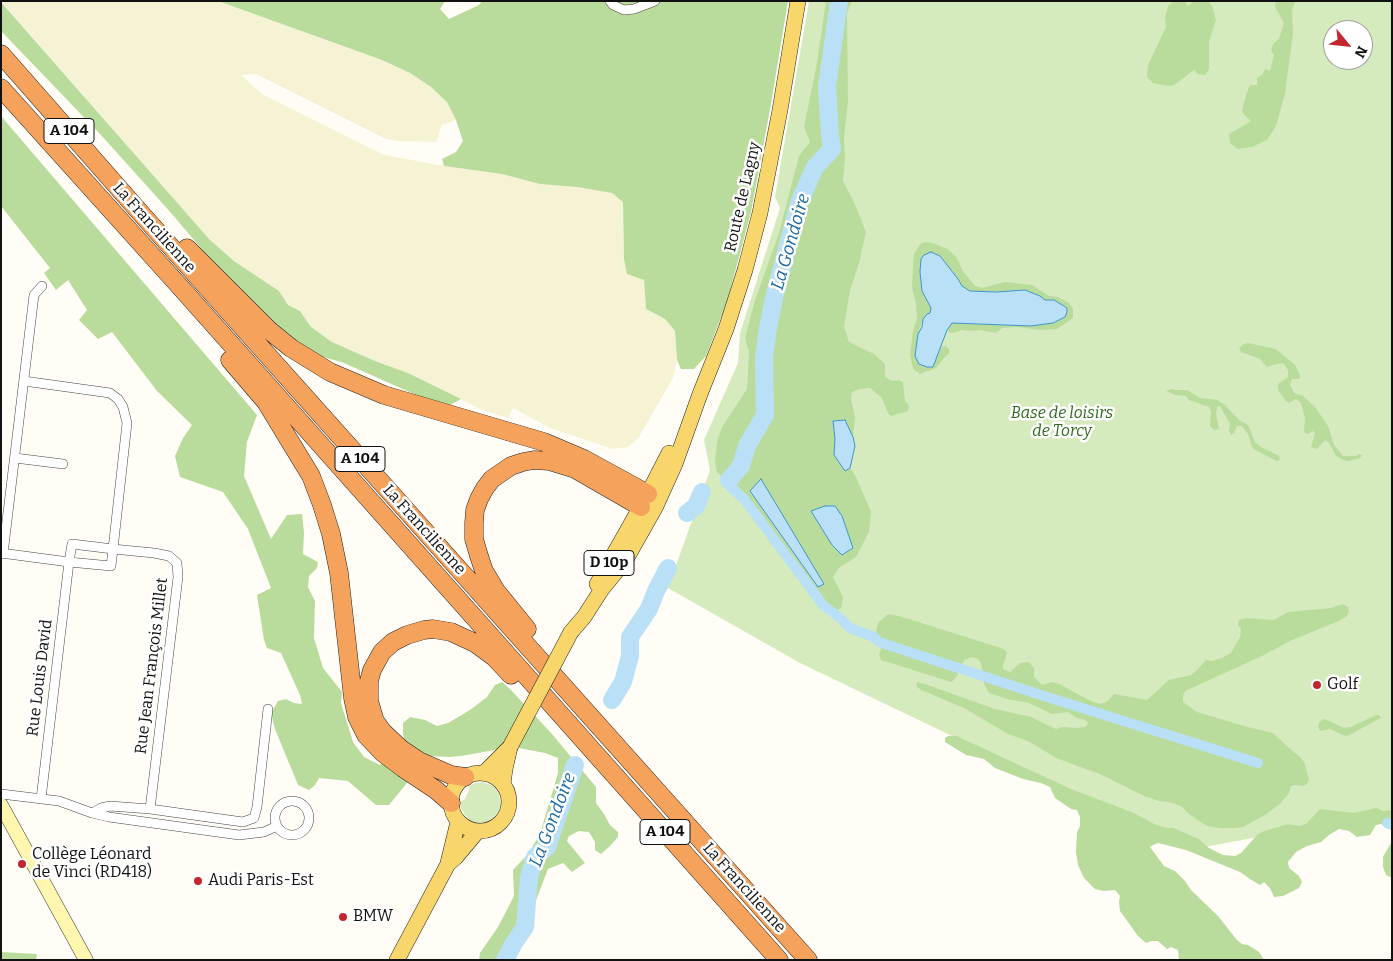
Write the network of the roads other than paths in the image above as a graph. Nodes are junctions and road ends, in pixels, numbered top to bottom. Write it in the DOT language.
graph roads {
  1 [pos="610,1"];
  2 [pos="655,1"];
  3 [pos="798,1"];
  4 [pos="1,54"];
  5 [pos="1,88"];
  6 [pos="136,208"];
  7 [pos="42,286"];
  8 [pos="182,289"];
  9 [pos="24,381"];
  10 [pos="15,458"];
  11 [pos="63,464"];
  12 [pos="648,507"];
  13 [pos="113,549"];
  14 [pos="2,554"];
  15 [pos="69,562"];
  16 [pos="551,704"];
  17 [pos="268,709"];
  18 [pos="584,710"];
  19 [pos="510,747"];
  20 [pos="484,773"];
  21 [pos="465,777"];
  22 [pos="503,784"];
  23 [pos="1,794"];
  24 [pos="41,799"];
  25 [pos="451,803"];
  26 [pos="1,804"];
  27 [pos="150,809"];
  28 [pos="92,813"];
  29 [pos="458,822"];
  30 [pos="277,826"];
  31 [pos="477,832"];
  32 [pos="448,864"];
  33 [pos="86,960"];
  34 [pos="396,960"];
  35 [pos="779,960"];
  36 [pos="808,960"];
  1 -- 2 [label="street"];
  3 -- 12 [label="main road, Route de Lagny / D 10p"];
  4 -- 6 [label="highway, La Francilienne / A 104"];
  5 -- 8 [label="highway, La Francilienne / A 104"];
  6 -- 12 [label="highway"];
  6 -- 18 [label="highway, La Francilienne / A 104"];
  7 -- 9 [label="street"];
  8 -- 16 [label="highway, La Francilienne / A 104"];
  8 -- 25 [label="highway"];
  9 -- 10 [label="street"];
  9 -- 13 [label="street"];
  10 -- 11 [label="street"];
  10 -- 14 [label="street"];
  12 -- 18 [label="highway"];
  12 -- 19 [label="main road, D 10p, bridge"];
  13 -- 15 [label="street"];
  13 -- 15 [label="street"];
  13 -- 27 [label="street, Rue Jean François Millet"];
  14 -- 15 [label="street"];
  15 -- 24 [label="street, Rue Louis David"];
  16 -- 21 [label="highway"];
  16 -- 35 [label="highway, La Francilienne / A 104"];
  17 -- 27 [label="street"];
  18 -- 36 [label="highway, La Francilienne / A 104"];
  19 -- 20 [label="main road, D 10p"];
  19 -- 22 [label="main road, D 10p"];
  20 -- 21 [label="main road"];
  20 -- 22 [label="main road"];
  21 -- 25 [label="main road"];
  22 -- 31 [label="main road"];
  23 -- 24 [label="street"];
  24 -- 28 [label="street"];
  25 -- 29 [label="main road"];
  26 -- 33 [label="main road"];
  27 -- 28 [label="street"];
  28 -- 30 [label="street"];
  29 -- 31 [label="main road"];
  29 -- 32 [label="main road"];
  31 -- 32 [label="main road"];
  32 -- 34 [label="main road"];
}
